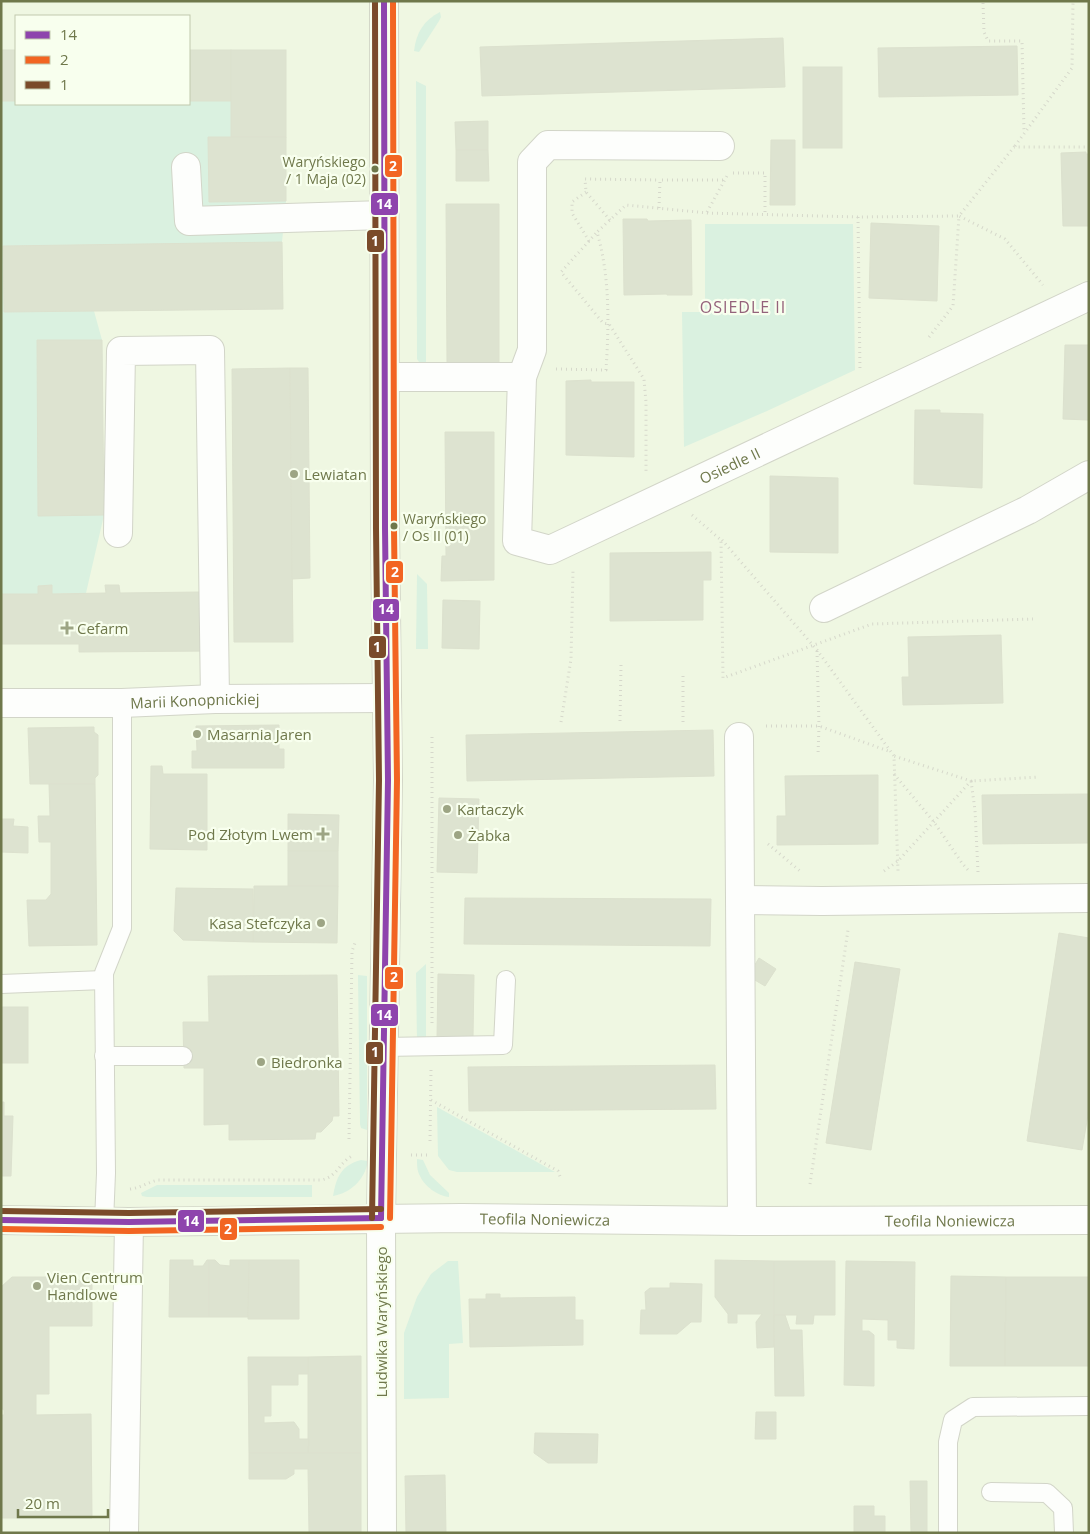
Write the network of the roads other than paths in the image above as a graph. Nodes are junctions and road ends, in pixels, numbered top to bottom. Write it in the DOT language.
graph roads {
  1 [pos="384,1"];
  2 [pos="720,146"];
  3 [pos="186,167"];
  4 [pos="384,215"];
  5 [pos="1089,296"];
  6 [pos="524,373"];
  7 [pos="385,377"];
  8 [pos="1089,475"];
  9 [pos="118,533"];
  10 [pos="824,608"];
  11 [pos="387,698"];
  12 [pos="215,699"];
  13 [pos="1,703"];
  14 [pos="122,703"];
  15 [pos="750,732"];
  16 [pos="1089,898"];
  17 [pos="740,900"];
  18 [pos="104,980"];
  19 [pos="506,980"];
  20 [pos="1,984"];
  21 [pos="383,1047"];
  22 [pos="104,1056"];
  23 [pos="183,1056"];
  24 [pos="380,1218"];
  25 [pos="1,1220"];
  26 [pos="1089,1220"];
  27 [pos="742,1221"];
  28 [pos="116,1222"];
  29 [pos="1089,1406"];
  30 [pos="991,1492"];
  31 [pos="124,1533"];
  32 [pos="382,1533"];
  33 [pos="948,1533"];
  34 [pos="1064,1533"];
  1 -- 4 [label="street, Ludwika Waryńskiego"];
  2 -- 6 [label="street, Osiedle II"];
  3 -- 4 [label="street"];
  4 -- 7 [label="street, Ludwika Waryńskiego"];
  5 -- 6 [label="street, Osiedle II"];
  6 -- 7 [label="street"];
  7 -- 11 [label="street, Ludwika Waryńskiego"];
  8 -- 10 [label="street"];
  9 -- 12 [label="street"];
  11 -- 12 [label="street, Marii Konopnickiej"];
  11 -- 21 [label="street, Ludwika Waryńskiego"];
  12 -- 14 [label="street, Marii Konopnickiej"];
  13 -- 14 [label="street, Marii Konopnickiej"];
  14 -- 18 [label="lane"];
  15 -- 17 [label="street"];
  16 -- 17 [label="street"];
  17 -- 27 [label="street"];
  18 -- 20 [label="lane"];
  18 -- 22 [label="lane"];
  19 -- 21 [label="lane"];
  21 -- 24 [label="street, Ludwika Waryńskiego"];
  22 -- 23 [label="lane"];
  22 -- 28 [label="lane"];
  24 -- 27 [label="street, Teofila Noniewicza"];
  24 -- 28 [label="street, Teofila Noniewicza"];
  24 -- 32 [label="street, Ludwika Waryńskiego"];
  25 -- 28 [label="street, Teofila Noniewicza"];
  26 -- 27 [label="street, Teofila Noniewicza"];
  28 -- 31 [label="street"];
  29 -- 33 [label="lane"];
  30 -- 34 [label="lane"];
}
